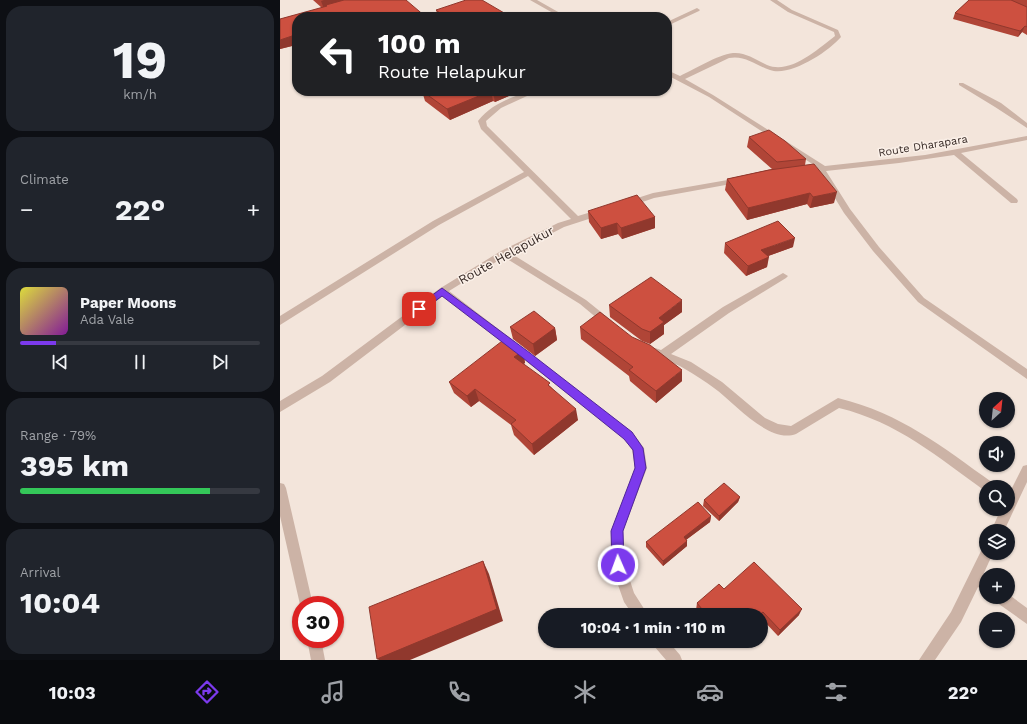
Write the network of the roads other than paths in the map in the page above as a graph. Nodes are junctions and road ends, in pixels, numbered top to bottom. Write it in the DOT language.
graph roads {
  1 [pos="533,0"];
  2 [pos="773,0"];
  3 [pos="697,10"];
  4 [pos="555,12"];
  5 [pos="672,22"];
  6 [pos="672,75"];
  7 [pos="678,78"];
  8 [pos="961,84"];
  9 [pos="523,96"];
  10 [pos="1027,126"];
  11 [pos="1027,138"];
  12 [pos="956,153"];
  13 [pos="821,169"];
  14 [pos="530,172"];
  15 [pos="793,174"];
  16 [pos="745,179"];
  17 [pos="1014,201"];
  18 [pos="622,205"];
  19 [pos="607,210"];
  20 [pos="577,220"];
  21 [pos="504,253"];
  22 [pos="783,276"];
  23 [pos="442,291"];
  24 [pos="280,321"];
  25 [pos="613,326"];
  26 [pos="643,348"];
  27 [pos="662,355"];
  28 [pos="1027,376"];
  29 [pos="280,407"];
  30 [pos="1027,470"];
  31 [pos="979,480"];
  32 [pos="280,488"];
  33 [pos="1015,493"];
  34 [pos="984,560"];
  35 [pos="975,577"];
  36 [pos="979,580"];
  37 [pos="304,596"];
  38 [pos="1010,604"];
  39 [pos="636,608"];
  40 [pos="1027,617"];
  41 [pos="316,648"];
  42 [pos="665,648"];
  43 [pos="318,660"];
  44 [pos="675,660"];
  45 [pos="926,660"];
  1 -- 4 [label="street"];
  2 -- 7 [label="street"];
  3 -- 5 [label="street"];
  6 -- 7 [label="street"];
  7 -- 13 [label="street"];
  8 -- 10 [label="street"];
  9 -- 14 [label="street"];
  11 -- 12 [label="street, Route Dharapara"];
  12 -- 13 [label="street, Route Dharapara"];
  12 -- 17 [label="street"];
  13 -- 15 [label="street"];
  13 -- 28 [label="street"];
  14 -- 20 [label="street"];
  14 -- 24 [label="street"];
  16 -- 18 [label="street"];
  19 -- 20 [label="street, Route Helapukur"];
  20 -- 21 [label="street, Route Helapukur"];
  21 -- 23 [label="street, Route Helapukur"];
  21 -- 25 [label="street"];
  22 -- 27 [label="street"];
  23 -- 29 [label="street, Route Helapukur"];
  23 -- 39 [label="street"];
  26 -- 27 [label="street"];
  27 -- 31 [label="street"];
  30 -- 33 [label="street"];
  32 -- 37 [label="street"];
  34 -- 35 [label="street"];
  35 -- 36 [label="street"];
  35 -- 45 [label="street"];
  38 -- 40 [label="street"];
  41 -- 43 [label="street"];
  42 -- 44 [label="street"];
}
